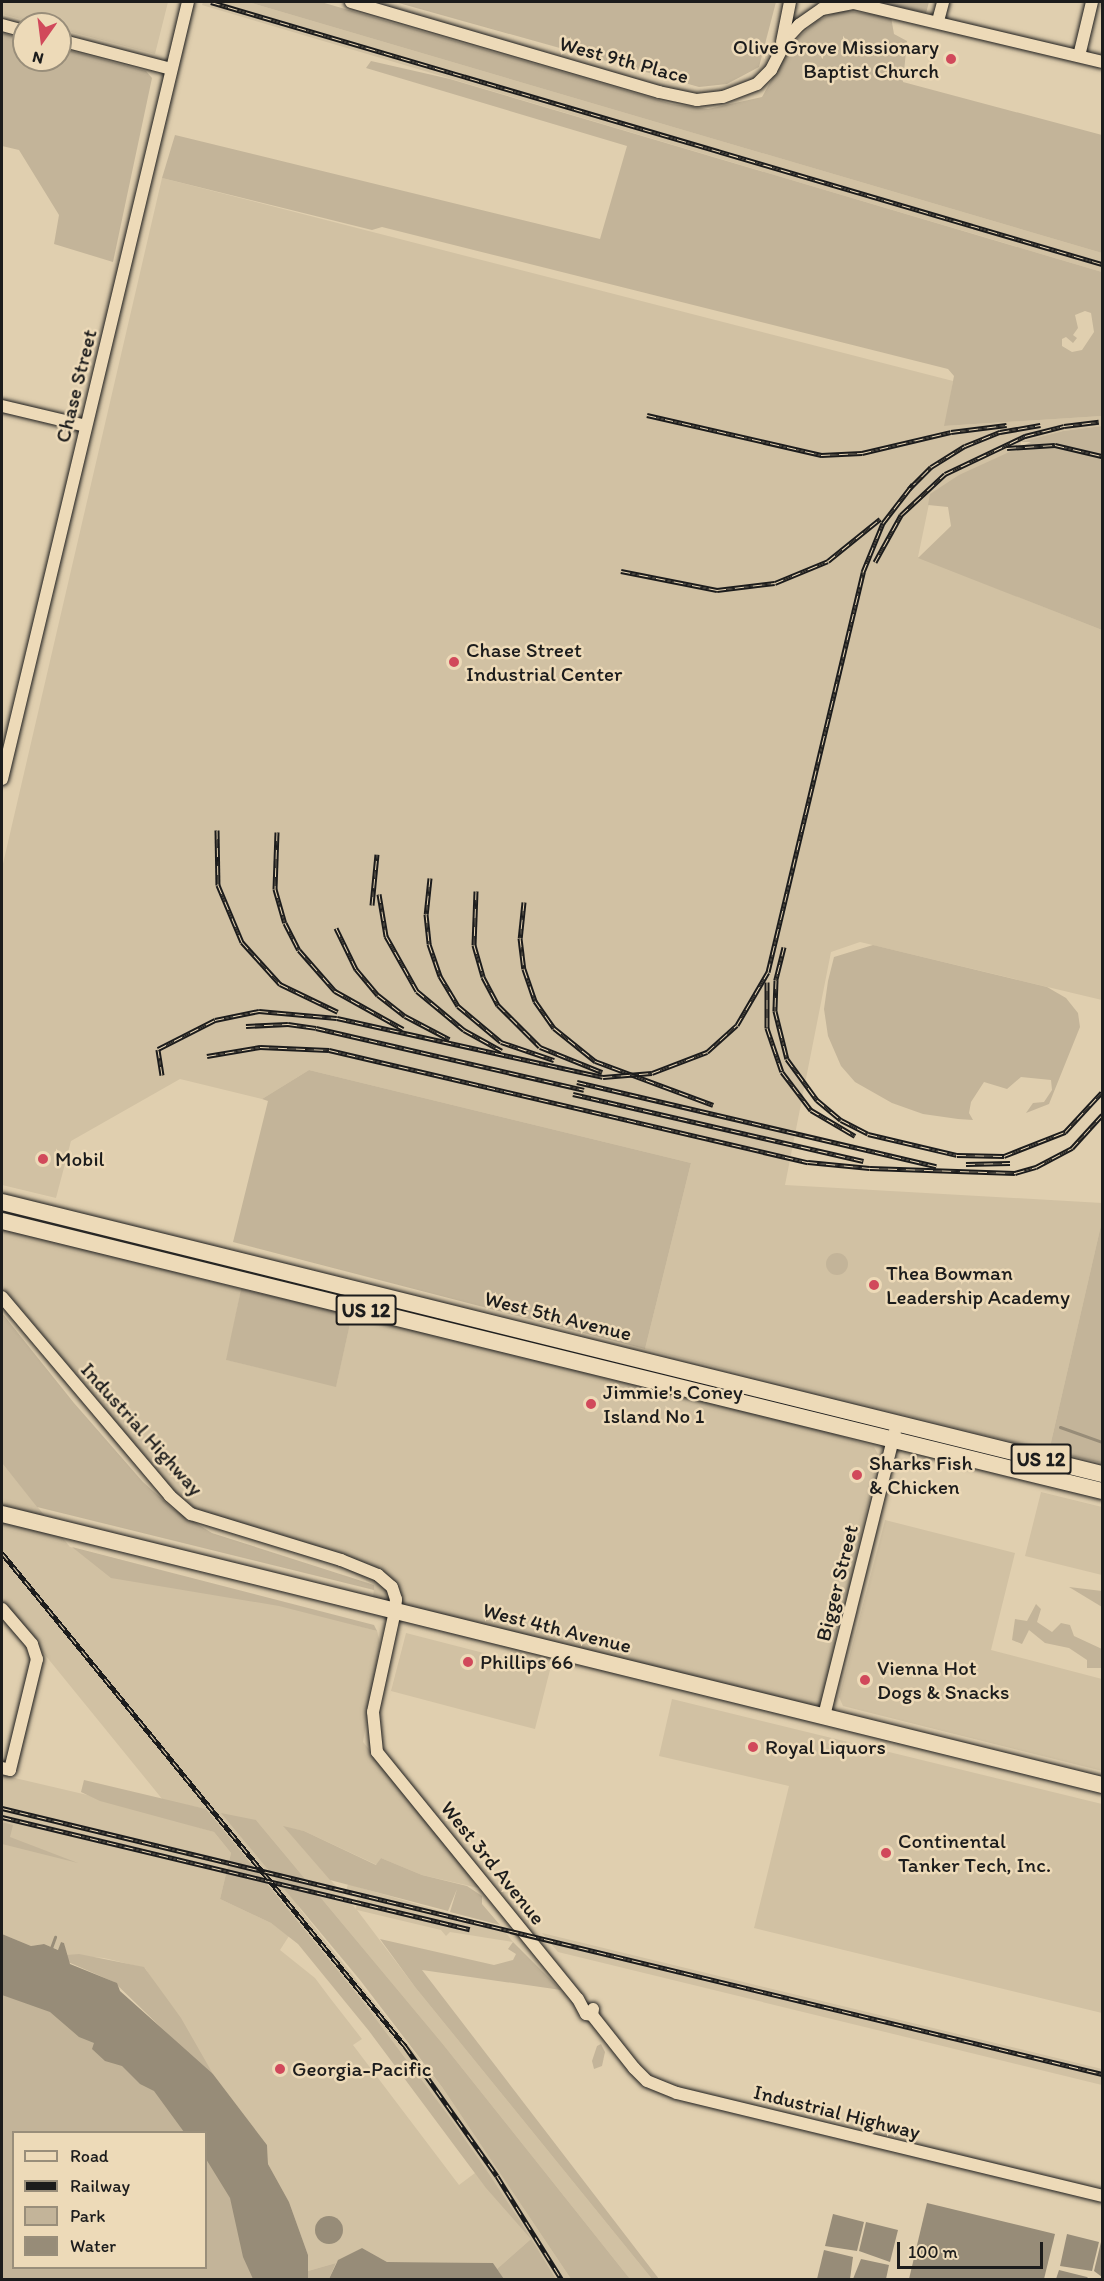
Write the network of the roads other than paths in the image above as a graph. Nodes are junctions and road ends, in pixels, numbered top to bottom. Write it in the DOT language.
graph roads {
  1 [pos="188,2"];
  2 [pos="351,2"];
  3 [pos="790,2"];
  4 [pos="851,2"];
  5 [pos="943,2"];
  6 [pos="1092,2"];
  7 [pos="938,21"];
  8 [pos="72,43"];
  9 [pos="780,49"];
  10 [pos="1079,56"];
  11 [pos="1102,62"];
  12 [pos="171,69"];
  13 [pos="2,406"];
  14 [pos="86,426"];
  15 [pos="2,773"];
  16 [pos="2,1202"];
  17 [pos="2,1221"];
  18 [pos="122,1232"];
  19 [pos="118,1249"];
  20 [pos="365,1291"];
  21 [pos="2,1297"];
  22 [pos="361,1309"];
  23 [pos="732,1392"];
  24 [pos="896,1432"];
  25 [pos="1102,1474"];
  26 [pos="1102,1491"];
  27 [pos="2,1514"];
  28 [pos="2,1609"];
  29 [pos="394,1611"];
  30 [pos="824,1716"];
  31 [pos="6,1769"];
  32 [pos="1102,1785"];
  33 [pos="578,1999"];
  34 [pos="1102,2196"];
  1 -- 12 [label="street, Chase Street"];
  2 -- 9 [label="street, West 9th Place"];
  3 -- 9 [label="street"];
  4 -- 7 [label="street"];
  4 -- 9 [label="street, West 9th Place"];
  5 -- 7 [label="street"];
  6 -- 10 [label="street"];
  7 -- 10 [label="street"];
  8 -- 12 [label="street"];
  10 -- 11 [label="street"];
  12 -- 14 [label="street, Chase Street"];
  13 -- 14 [label="street"];
  14 -- 15 [label="street, Chase Street"];
  16 -- 18 [label="main road, West 5th Avenue / US 12"];
  17 -- 19 [label="main road, West 5th Avenue / US 12"];
  18 -- 19 [label="main road"];
  18 -- 20 [label="main road, West 5th Avenue / US 12"];
  19 -- 22 [label="main road, West 5th Avenue / US 12"];
  20 -- 22 [label="main road"];
  20 -- 23 [label="main road, West 5th Avenue / US 12"];
  21 -- 29 [label="street, Industrial Highway"];
  22 -- 23 [label="main road, West 5th Avenue / US 12"];
  23 -- 24 [label="main road, West 5th Avenue / US 12"];
  24 -- 25 [label="main road, West 5th Avenue / US 12"];
  24 -- 26 [label="main road, West 5th Avenue / US 12"];
  24 -- 30 [label="street, Bigger Street"];
  27 -- 29 [label="main road, West 4th Avenue"];
  28 -- 31 [label="street"];
  29 -- 30 [label="main road, West 4th Avenue"];
  29 -- 33 [label="street, West 3rd Avenue"];
  30 -- 32 [label="main road, West 4th Avenue"];
  33 -- 34 [label="street, Industrial Highway"];
}
